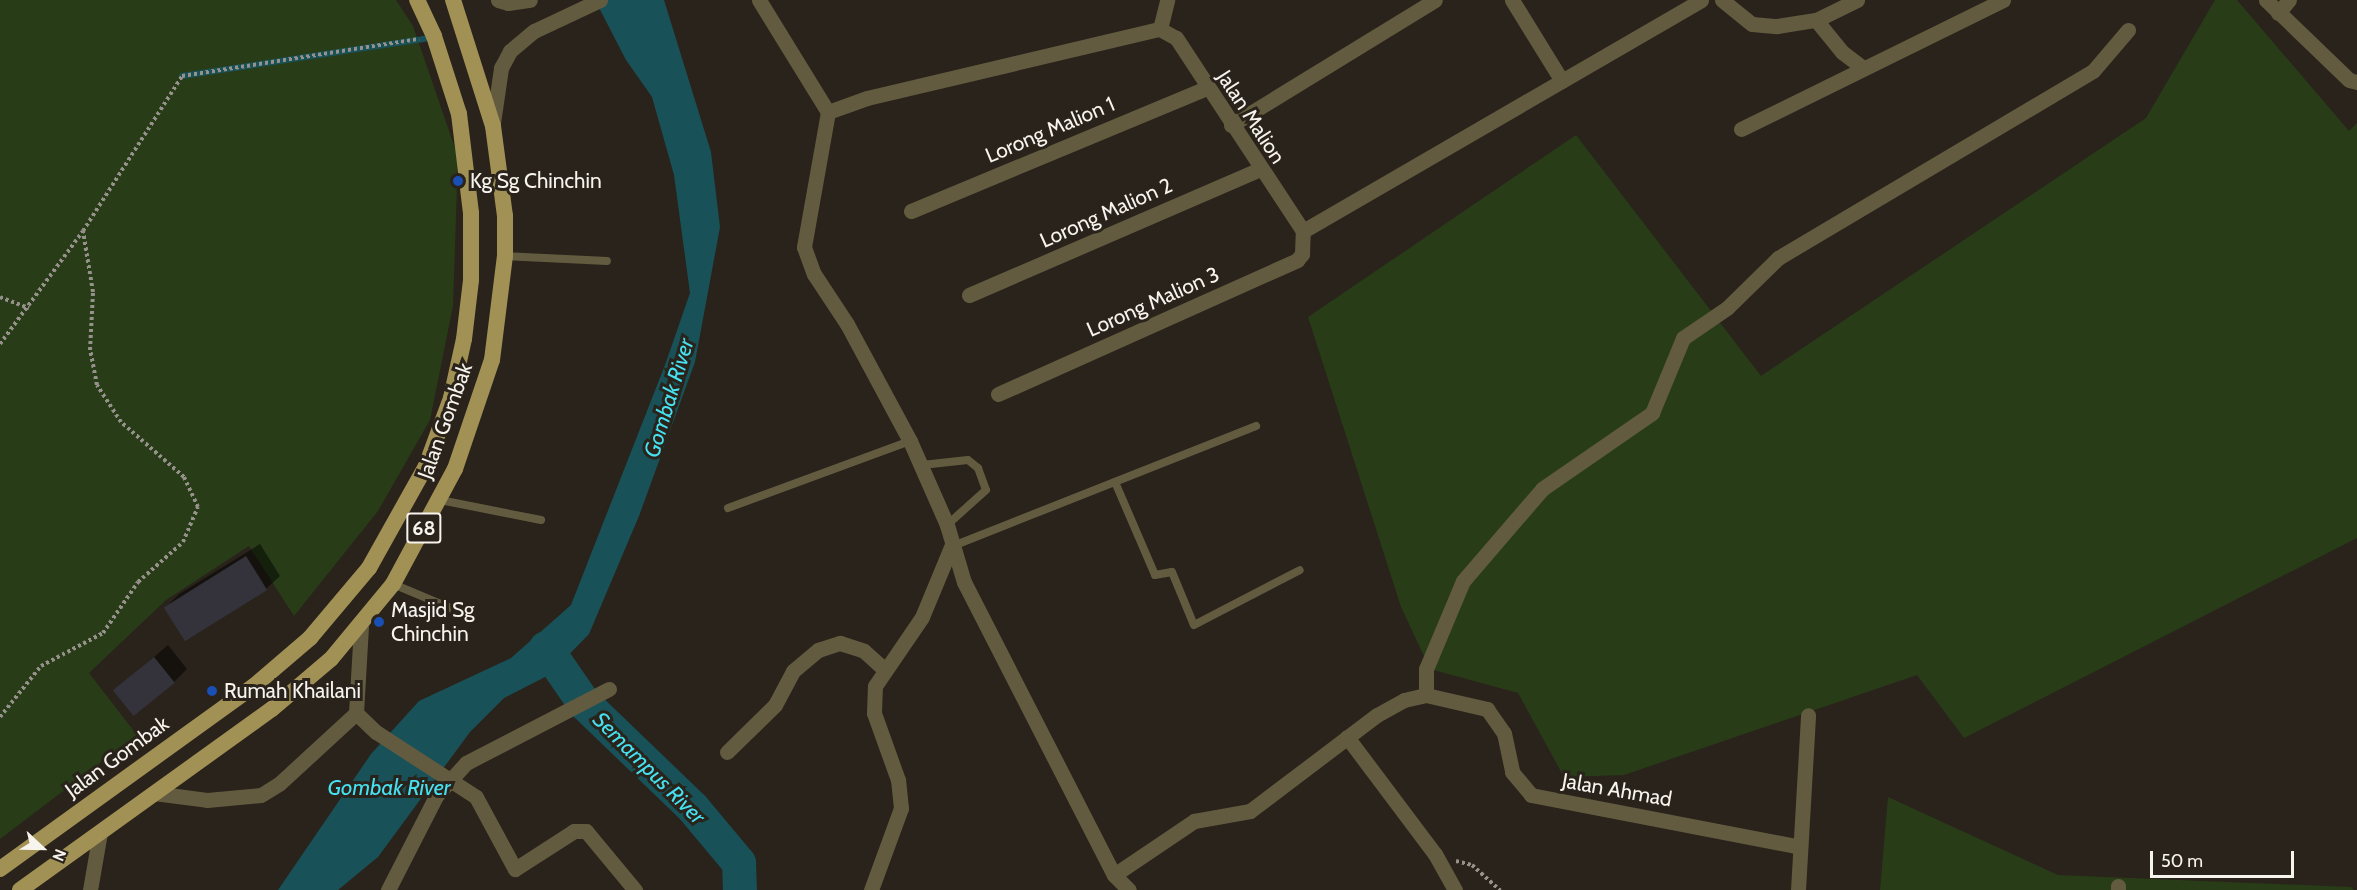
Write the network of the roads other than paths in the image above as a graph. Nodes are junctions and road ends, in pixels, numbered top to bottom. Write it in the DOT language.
graph roads {
  1 [pos="417,0"];
  2 [pos="453,0"];
  3 [pos="498,0"];
  4 [pos="530,0"];
  5 [pos="600,0"];
  6 [pos="759,0"];
  7 [pos="1166,0"];
  8 [pos="1435,0"];
  9 [pos="1512,0"];
  10 [pos="1701,0"];
  11 [pos="1722,0"];
  12 [pos="1857,0"];
  13 [pos="2002,0"];
  14 [pos="2266,0"];
  15 [pos="2289,0"];
  16 [pos="2278,13"];
  17 [pos="1816,20"];
  18 [pos="1160,29"];
  19 [pos="2128,30"];
  20 [pos="1863,69"];
  21 [pos="1562,81"];
  22 [pos="2357,82"];
  23 [pos="1206,88"];
  24 [pos="828,112"];
  25 [pos="1231,125"];
  26 [pos="493,126"];
  27 [pos="1741,129"];
  28 [pos="1260,169"];
  29 [pos="911,211"];
  30 [pos="1303,231"];
  31 [pos="505,256"];
  32 [pos="607,261"];
  33 [pos="969,296"];
  34 [pos="998,394"];
  35 [pos="1256,426"];
  36 [pos="910,441"];
  37 [pos="922,465"];
  38 [pos="1115,482"];
  39 [pos="440,500"];
  40 [pos="728,508"];
  41 [pos="541,520"];
  42 [pos="947,525"];
  43 [pos="951,547"];
  44 [pos="1300,570"];
  45 [pos="393,584"];
  46 [pos="472,617"];
  47 [pos="361,626"];
  48 [pos="884,669"];
  49 [pos="603,693"];
  50 [pos="1426,695"];
  51 [pos="356,713"];
  52 [pos="1808,715"];
  53 [pos="1347,737"];
  54 [pos="727,752"];
  55 [pos="450,779"];
  56 [pos="154,794"];
  57 [pos="100,832"];
  58 [pos="1800,847"];
  59 [pos="0,868"];
  60 [pos="1114,875"];
  61 [pos="20,890"];
  62 [pos="90,890"];
  63 [pos="388,890"];
  64 [pos="635,890"];
  65 [pos="870,890"];
  66 [pos="1129,890"];
  67 [pos="1455,890"];
  68 [pos="1798,890"];
  1 -- 59 [label="main road, Jalan Gombak / 68"];
  2 -- 26 [label="main road, Jalan Gombak / 68"];
  3 -- 4 [label="street"];
  5 -- 26 [label="street"];
  6 -- 24 [label="street"];
  7 -- 18 [label="street"];
  8 -- 25 [label="street"];
  9 -- 21 [label="street"];
  10 -- 21 [label="street"];
  11 -- 17 [label="street"];
  12 -- 17 [label="street"];
  13 -- 20 [label="street"];
  14 -- 16 [label="street"];
  15 -- 16 [label="street"];
  16 -- 22 [label="street"];
  17 -- 20 [label="street"];
  18 -- 23 [label="street, Jalan Malion"];
  18 -- 24 [label="street"];
  19 -- 50 [label="street"];
  20 -- 27 [label="street"];
  21 -- 30 [label="street"];
  23 -- 25 [label="street, Jalan Malion"];
  23 -- 29 [label="street, Lorong Malion 1"];
  24 -- 36 [label="street"];
  25 -- 28 [label="street, Jalan Malion"];
  26 -- 31 [label="main road, Jalan Gombak / 68"];
  28 -- 30 [label="street, Jalan Malion"];
  28 -- 33 [label="street, Lorong Malion 2"];
  30 -- 34 [label="street, Lorong Malion 3"];
  31 -- 32 [label="lane"];
  31 -- 39 [label="main road, Jalan Gombak / 68"];
  35 -- 38 [label="lane"];
  36 -- 37 [label="street"];
  36 -- 40 [label="lane"];
  37 -- 42 [label="street"];
  37 -- 42 [label="lane"];
  38 -- 43 [label="lane"];
  38 -- 44 [label="lane"];
  39 -- 41 [label="lane"];
  39 -- 45 [label="main road, Jalan Gombak / 68"];
  42 -- 43 [label="street"];
  43 -- 48 [label="street"];
  43 -- 60 [label="street"];
  45 -- 46 [label="lane"];
  45 -- 47 [label="main road, Jalan Gombak / 68"];
  47 -- 51 [label="street"];
  47 -- 56 [label="main road, Jalan Gombak / 68"];
  48 -- 54 [label="street"];
  48 -- 65 [label="street"];
  49 -- 55 [label="street"];
  50 -- 53 [label="street"];
  50 -- 58 [label="street, Jalan Ahmad"];
  51 -- 55 [label="street"];
  51 -- 56 [label="street"];
  52 -- 58 [label="street"];
  53 -- 60 [label="street"];
  53 -- 67 [label="street"];
  55 -- 63 [label="street"];
  55 -- 64 [label="street"];
  56 -- 57 [label="main road, Jalan Gombak / 68"];
  57 -- 61 [label="main road, Jalan Gombak / 68"];
  57 -- 62 [label="street"];
  58 -- 68 [label="street"];
  60 -- 66 [label="street"];
}
